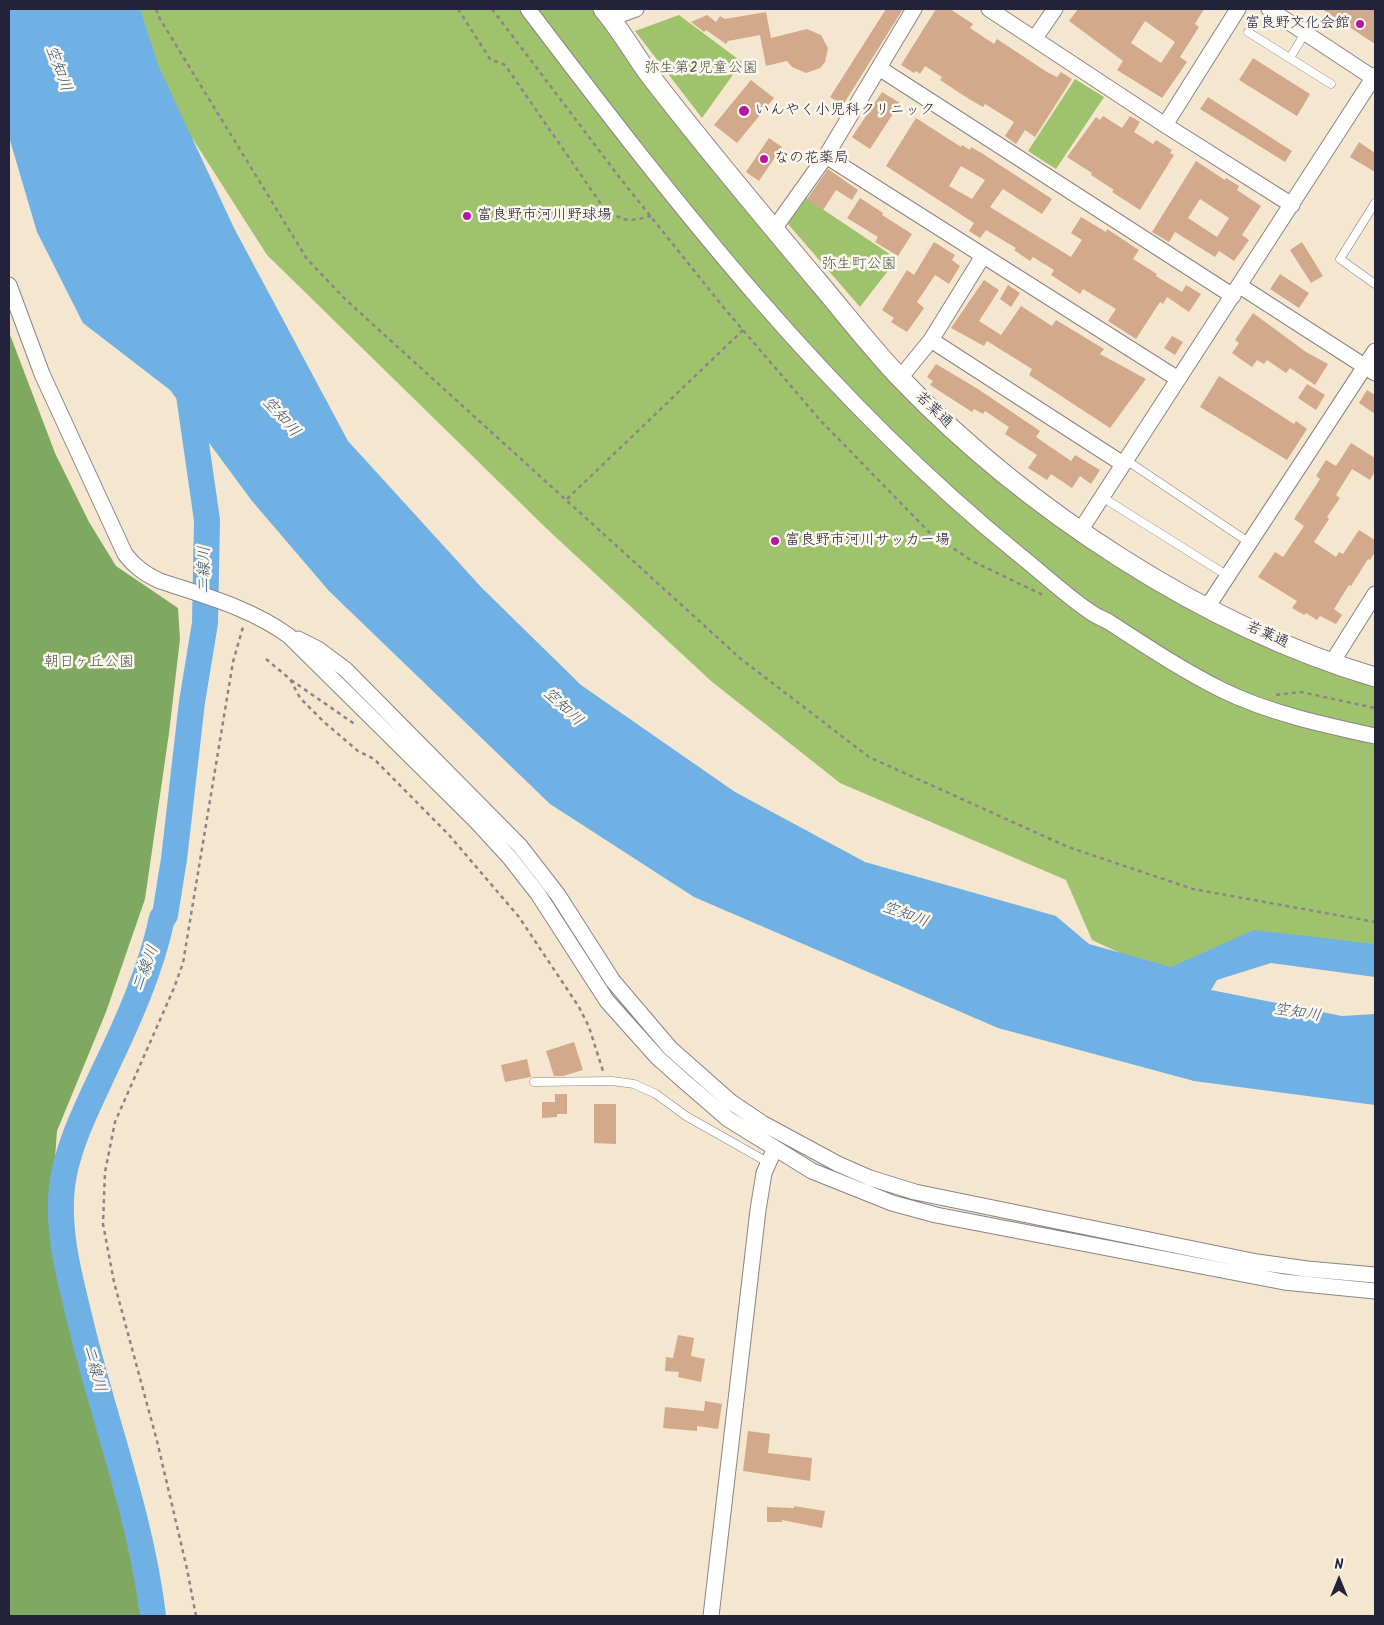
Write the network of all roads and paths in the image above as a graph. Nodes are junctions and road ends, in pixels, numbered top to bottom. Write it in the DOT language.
graph roads {
  1 [pos="156,9"];
  2 [pos="458,9"];
  3 [pos="492,9"];
  4 [pos="528,9"];
  5 [pos="636,9"];
  6 [pos="914,9"];
  7 [pos="989,9"];
  8 [pos="1055,9"];
  9 [pos="1238,9"];
  10 [pos="1269,9"];
  11 [pos="607,14"];
  12 [pos="1248,32"];
  13 [pos="1305,33"];
  14 [pos="1035,38"];
  15 [pos="1290,58"];
  16 [pos="879,68"];
  17 [pos="1375,77"];
  18 [pos="1331,84"];
  19 [pos="1164,125"];
  20 [pos="826,156"];
  21 [pos="1375,202"];
  22 [pos="1292,205"];
  23 [pos="651,216"];
  24 [pos="774,229"];
  25 [pos="983,256"];
  26 [pos="1375,284"];
  27 [pos="9,285"];
  28 [pos="1237,291"];
  29 [pos="743,330"];
  30 [pos="930,340"];
  31 [pos="1375,351"];
  32 [pos="1370,370"];
  33 [pos="900,378"];
  34 [pos="1178,379"];
  35 [pos="1125,462"];
  36 [pos="1102,497"];
  37 [pos="567,499"];
  38 [pos="1080,531"];
  39 [pos="1250,543"];
  40 [pos="1228,576"];
  41 [pos="1375,594"];
  42 [pos="1047,597"];
  43 [pos="1206,609"];
  44 [pos="248,612"];
  45 [pos="289,636"];
  46 [pos="266,659"];
  47 [pos="1331,664"];
  48 [pos="1375,677"];
  49 [pos="290,679"];
  50 [pos="1265,707"];
  51 [pos="1375,708"];
  52 [pos="358,726"];
  53 [pos="1375,736"];
  54 [pos="1375,922"];
  55 [pos="534,1082"];
  56 [pos="606,1082"];
  57 [pos="775,1148"];
  58 [pos="769,1163"];
  59 [pos="1375,1275"];
  60 [pos="1375,1291"];
  61 [pos="196,1616"];
  62 [pos="711,1616"];
  1 -- 37 [label="path"];
  2 -- 23 [label="path"];
  3 -- 23 [label="path"];
  4 -- 50 [label="street"];
  5 -- 11 [label="street"];
  6 -- 16 [label="street"];
  7 -- 14 [label="street"];
  8 -- 14 [label="street"];
  9 -- 19 [label="street"];
  10 -- 13 [label="street"];
  11 -- 24 [label="street, 若葉通"];
  12 -- 15 [label="lane"];
  13 -- 15 [label="lane"];
  13 -- 17 [label="street"];
  14 -- 19 [label="street"];
  15 -- 18 [label="lane"];
  16 -- 20 [label="street"];
  16 -- 28 [label="street"];
  17 -- 22 [label="street"];
  19 -- 22 [label="street"];
  20 -- 24 [label="street"];
  20 -- 25 [label="street"];
  21 -- 26 [label="lane"];
  22 -- 28 [label="street"];
  23 -- 29 [label="path"];
  24 -- 33 [label="street, 若葉通"];
  25 -- 30 [label="street"];
  25 -- 34 [label="street"];
  27 -- 44 [label="street"];
  28 -- 32 [label="street"];
  28 -- 34 [label="street"];
  29 -- 37 [label="path"];
  29 -- 42 [label="path"];
  30 -- 33 [label="street"];
  30 -- 35 [label="street"];
  31 -- 32 [label="street"];
  32 -- 39 [label="street"];
  33 -- 38 [label="street, 若葉通"];
  34 -- 35 [label="street"];
  35 -- 36 [label="street"];
  35 -- 39 [label="lane"];
  36 -- 38 [label="street"];
  36 -- 40 [label="lane"];
  37 -- 54 [label="path"];
  38 -- 43 [label="street, 若葉通"];
  39 -- 40 [label="street"];
  40 -- 43 [label="street"];
  41 -- 47 [label="street"];
  43 -- 47 [label="street, 若葉通"];
  44 -- 45 [label="street"];
  44 -- 61 [label="path"];
  45 -- 57 [label="street"];
  45 -- 59 [label="street"];
  46 -- 49 [label="path"];
  47 -- 48 [label="street, 若葉通"];
  49 -- 52 [label="path"];
  49 -- 56 [label="path"];
  50 -- 51 [label="path"];
  50 -- 53 [label="street"];
  55 -- 56 [label="lane"];
  56 -- 58 [label="lane"];
  57 -- 58 [label="street"];
  57 -- 60 [label="street"];
  58 -- 62 [label="street"];
}
